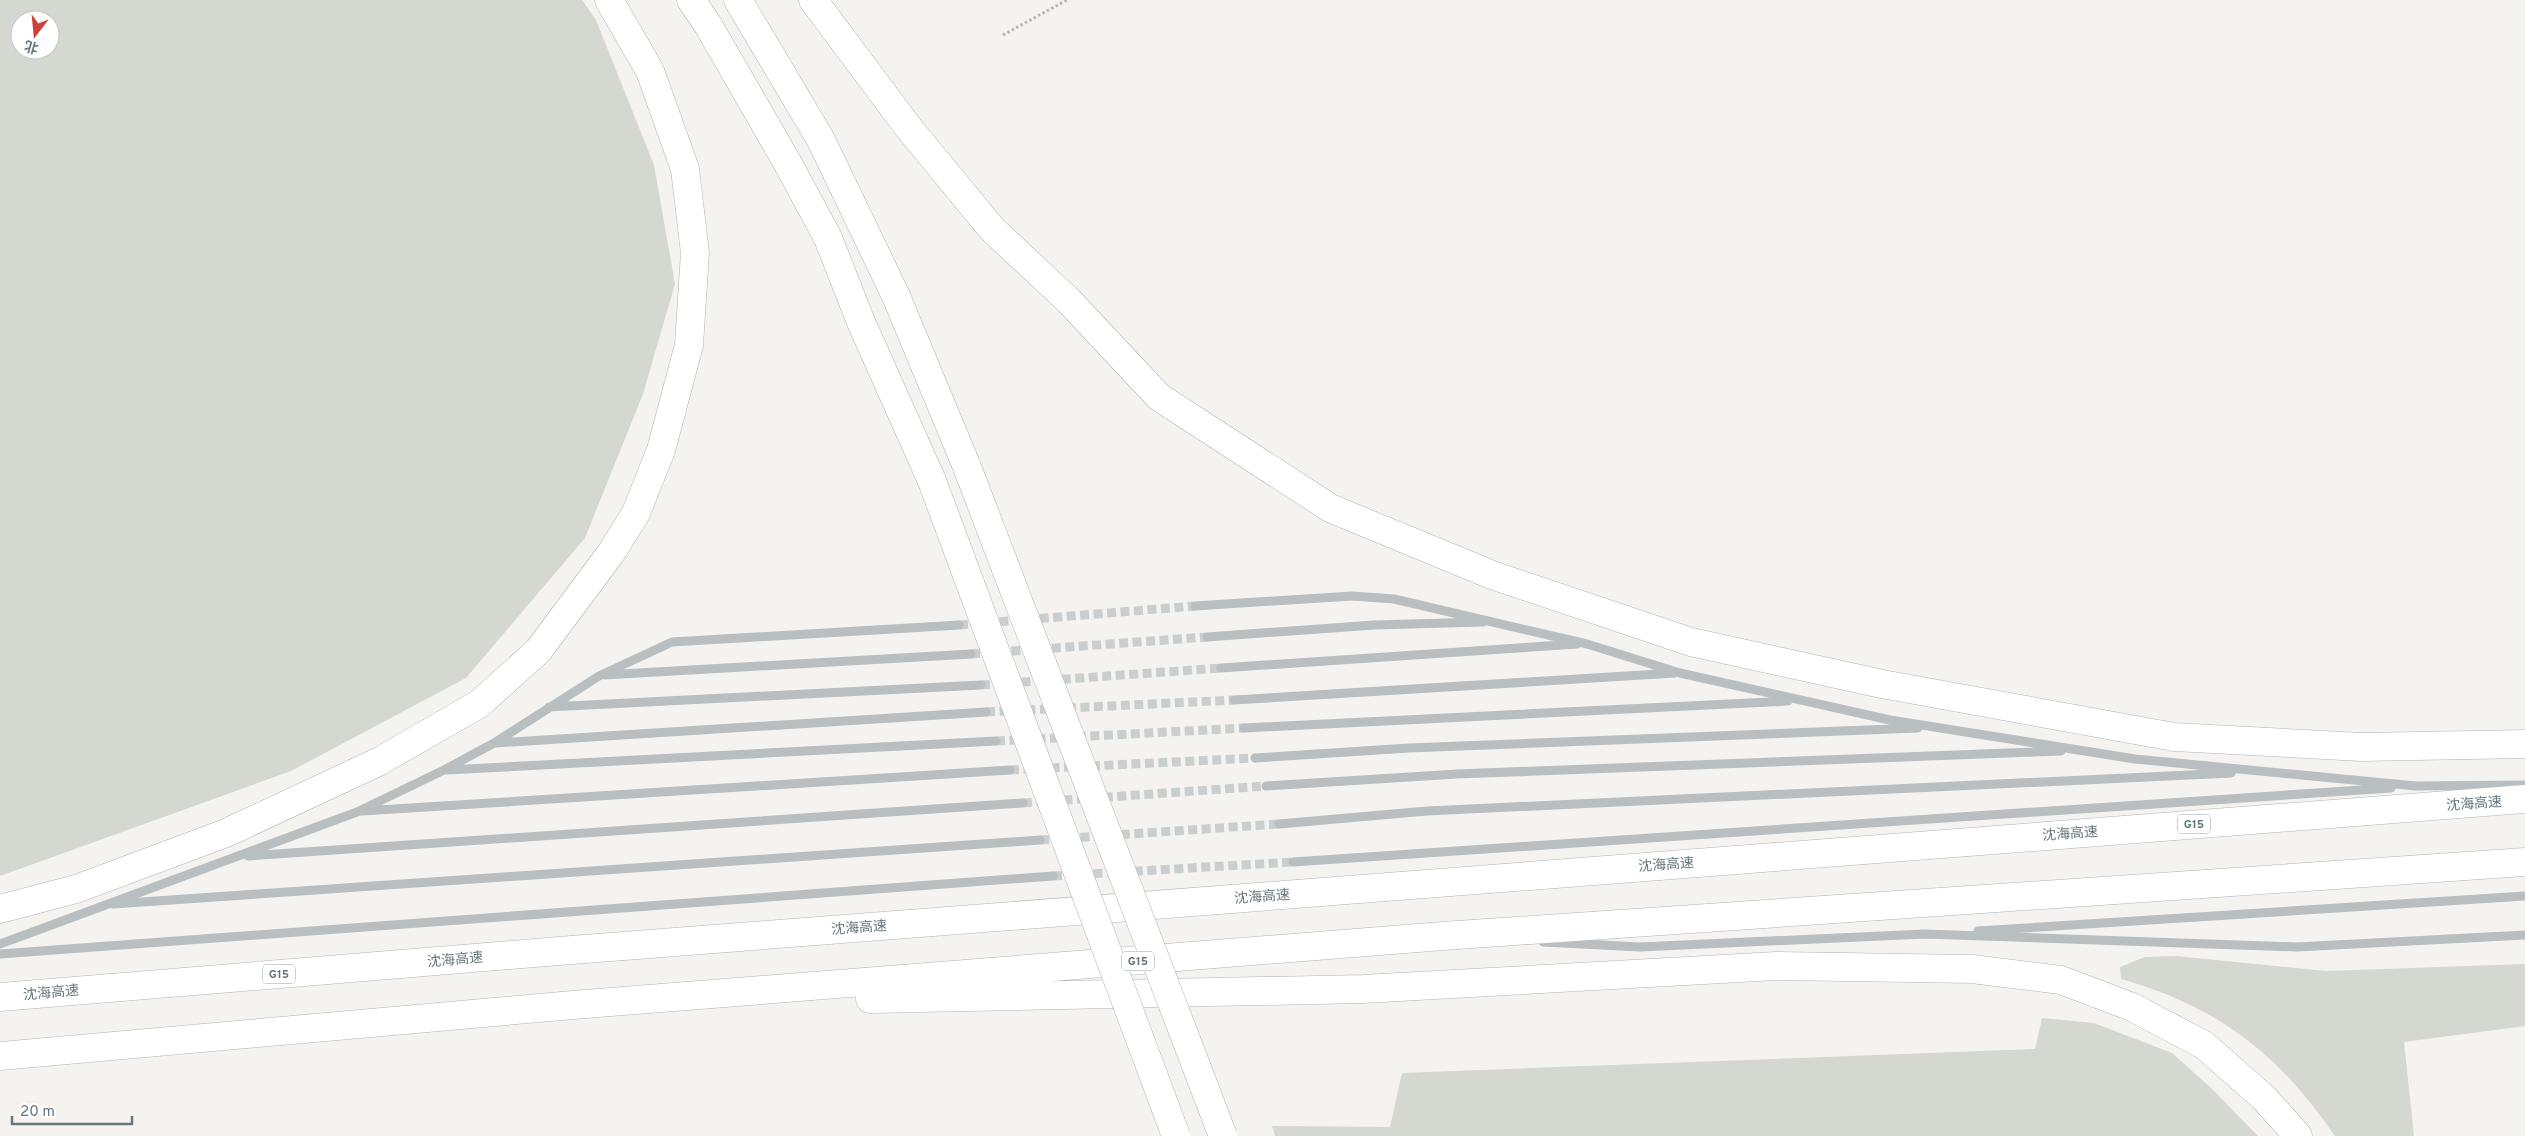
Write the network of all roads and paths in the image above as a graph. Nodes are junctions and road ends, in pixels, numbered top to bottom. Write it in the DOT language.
graph roads {
  1 [pos="608,0"];
  2 [pos="691,0"];
  3 [pos="738,0"];
  4 [pos="813,0"];
  5 [pos="1067,0"];
  6 [pos="1003,35"];
  7 [pos="1195,606"];
  8 [pos="1496,621"];
  9 [pos="959,626"];
  10 [pos="1207,638"];
  11 [pos="1587,644"];
  12 [pos="971,654"];
  13 [pos="1221,668"];
  14 [pos="1680,673"];
  15 [pos="599,676"];
  16 [pos="981,684"];
  17 [pos="1234,700"];
  18 [pos="1800,701"];
  19 [pos="548,708"];
  20 [pos="986,712"];
  21 [pos="1244,728"];
  22 [pos="1938,728"];
  23 [pos="996,741"];
  24 [pos="494,743"];
  25 [pos="2525,744"];
  26 [pos="2081,751"];
  27 [pos="1255,758"];
  28 [pos="444,770"];
  29 [pos="1010,770"];
  30 [pos="2264,771"];
  31 [pos="2525,785"];
  32 [pos="1266,786"];
  33 [pos="2416,786"];
  34 [pos="2525,799"];
  35 [pos="1023,804"];
  36 [pos="357,812"];
  37 [pos="1279,824"];
  38 [pos="1040,840"];
  39 [pos="237,856"];
  40 [pos="1293,862"];
  41 [pos="2525,862"];
  42 [pos="1053,876"];
  43 [pos="2525,896"];
  44 [pos="101,905"];
  45 [pos="0,909"];
  46 [pos="1925,934"];
  47 [pos="2525,935"];
  48 [pos="1443,936"];
  49 [pos="1522,940"];
  50 [pos="1532,941"];
  51 [pos="0,944"];
  52 [pos="0,954"];
  53 [pos="0,996"];
  54 [pos="573,1005"];
  55 [pos="0,1056"];
  56 [pos="1176,1136"];
  57 [pos="1223,1136"];
  58 [pos="2298,1136"];
  1 -- 45 [label="highway"];
  2 -- 56 [label="highway, bridge"];
  3 -- 57 [label="highway, bridge"];
  4 -- 25 [label="highway"];
  5 -- 6 [label="path"];
  7 -- 8 [label="lane"];
  8 -- 10 [label="lane"];
  8 -- 11 [label="lane"];
  9 -- 15 [label="lane"];
  11 -- 13 [label="lane"];
  11 -- 14 [label="lane"];
  12 -- 15 [label="lane"];
  14 -- 17 [label="lane"];
  14 -- 18 [label="lane"];
  15 -- 19 [label="lane"];
  16 -- 19 [label="lane"];
  18 -- 21 [label="lane"];
  18 -- 22 [label="lane"];
  19 -- 24 [label="lane"];
  20 -- 24 [label="lane"];
  22 -- 26 [label="lane"];
  22 -- 27 [label="lane"];
  23 -- 28 [label="lane"];
  24 -- 28 [label="lane"];
  26 -- 30 [label="lane"];
  26 -- 32 [label="lane"];
  28 -- 36 [label="lane"];
  29 -- 36 [label="lane"];
  30 -- 33 [label="lane"];
  30 -- 37 [label="lane"];
  31 -- 33 [label="lane"];
  33 -- 40 [label="lane"];
  34 -- 53 [label="highway, 沈海高速 / G15"];
  35 -- 39 [label="lane"];
  36 -- 39 [label="lane"];
  38 -- 44 [label="lane"];
  39 -- 44 [label="lane"];
  41 -- 48 [label="highway, G15"];
  42 -- 52 [label="lane"];
  43 -- 46 [label="lane"];
  44 -- 51 [label="lane"];
  46 -- 47 [label="lane"];
  46 -- 50 [label="lane"];
  48 -- 49 [label="lane"];
  48 -- 54 [label="highway, G15"];
  54 -- 55 [label="highway, G15"];
  54 -- 58 [label="highway"];
}
